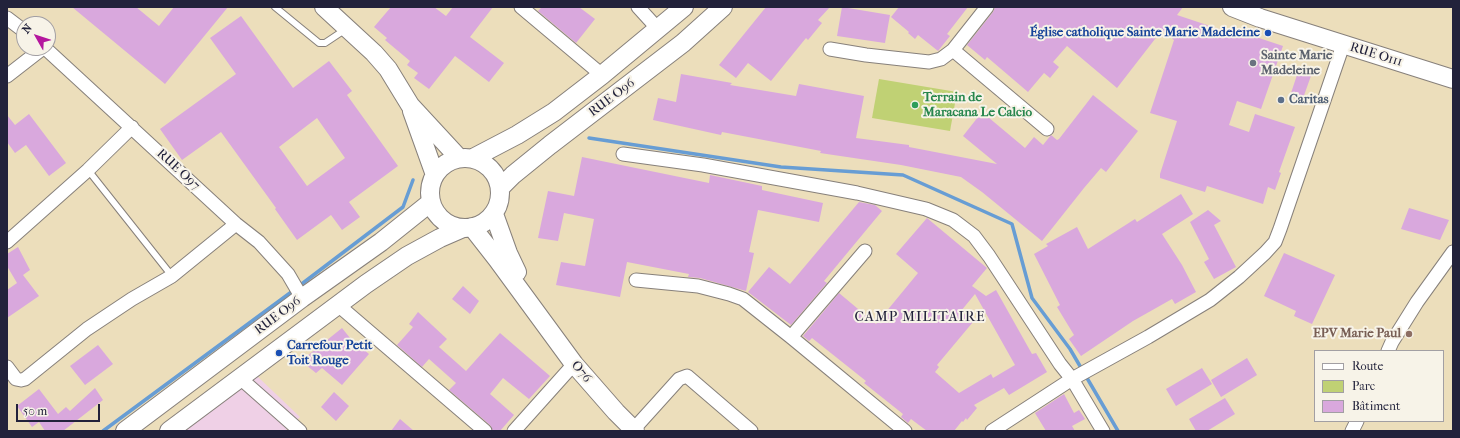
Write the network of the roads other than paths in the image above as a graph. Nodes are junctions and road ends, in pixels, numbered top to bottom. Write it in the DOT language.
graph roads {
  1 [pos="275,7"];
  2 [pos="324,7"];
  3 [pos="521,7"];
  4 [pos="638,7"];
  5 [pos="684,7"];
  6 [pos="723,7"];
  7 [pos="986,7"];
  8 [pos="1232,7"];
  9 [pos="7,18"];
  10 [pos="16,25"];
  11 [pos="347,28"];
  12 [pos="658,29"];
  13 [pos="1343,45"];
  14 [pos="830,49"];
  15 [pos="953,50"];
  16 [pos="33,56"];
  17 [pos="53,56"];
  18 [pos="602,75"];
  19 [pos="7,76"];
  20 [pos="1453,79"];
  21 [pos="410,105"];
  22 [pos="132,127"];
  23 [pos="1047,128"];
  24 [pos="623,154"];
  25 [pos="466,158"];
  26 [pos="88,170"];
  27 [pos="435,175"];
  28 [pos="500,188"];
  29 [pos="432,202"];
  30 [pos="494,214"];
  31 [pos="236,224"];
  32 [pos="467,227"];
  33 [pos="7,242"];
  34 [pos="866,251"];
  35 [pos="1453,252"];
  36 [pos="172,276"];
  37 [pos="636,280"];
  38 [pos="302,298"];
  39 [pos="338,305"];
  40 [pos="534,309"];
  41 [pos="791,337"];
  42 [pos="1388,350"];
  43 [pos="574,364"];
  44 [pos="7,366"];
  45 [pos="240,378"];
  46 [pos="1072,379"];
  47 [pos="1356,422"];
  48 [pos="1006,427"];
  49 [pos="296,430"];
  50 [pos="634,430"];
  51 [pos="125,431"];
  52 [pos="169,431"];
  53 [pos="485,431"];
  54 [pos="514,431"];
  55 [pos="751,431"];
  56 [pos="905,431"];
  57 [pos="992,431"];
  58 [pos="1103,431"];
  59 [pos="1352,431"];
  1 -- 11 [label="lane"];
  2 -- 11 [label="main road"];
  3 -- 18 [label="street"];
  4 -- 12 [label="street"];
  5 -- 12 [label="main road, RUE O96"];
  6 -- 28 [label="main road, RUE O96"];
  7 -- 15 [label="street"];
  8 -- 13 [label="main road, RUE O111"];
  9 -- 10 [label="street"];
  11 -- 21 [label="main road"];
  12 -- 18 [label="main road, RUE O96"];
  13 -- 20 [label="main road, RUE O111"];
  13 -- 46 [label="street"];
  14 -- 15 [label="street"];
  15 -- 23 [label="street"];
  16 -- 19 [label="street"];
  17 -- 22 [label="street, RUE O97"];
  18 -- 25 [label="main road, RUE O96"];
  21 -- 25 [label="main road"];
  21 -- 27 [label="main road"];
  22 -- 26 [label="street"];
  22 -- 31 [label="street, RUE O97"];
  24 -- 46 [label="street"];
  25 -- 27 [label="main road"];
  25 -- 28 [label="main road"];
  26 -- 33 [label="street"];
  26 -- 36 [label="lane"];
  27 -- 29 [label="main road"];
  28 -- 30 [label="main road"];
  29 -- 32 [label="main road"];
  29 -- 38 [label="main road, RUE O96"];
  30 -- 32 [label="main road"];
  30 -- 40 [label="main road"];
  31 -- 36 [label="street"];
  31 -- 38 [label="street, RUE O97"];
  32 -- 39 [label="main road, RUE O96"];
  32 -- 40 [label="main road"];
  34 -- 41 [label="street"];
  35 -- 42 [label="street"];
  36 -- 44 [label="street"];
  37 -- 41 [label="street"];
  38 -- 51 [label="main road, RUE O96"];
  39 -- 45 [label="main road, RUE O96"];
  39 -- 53 [label="street"];
  40 -- 43 [label="main road, O76"];
  41 -- 56 [label="street"];
  43 -- 50 [label="main road, O76"];
  43 -- 54 [label="street"];
  45 -- 49 [label="street"];
  45 -- 52 [label="main road, RUE O96"];
  46 -- 48 [label="street"];
  46 -- 58 [label="street"];
  47 -- 59 [label="street"];
  48 -- 57 [label="street"];
  50 -- 55 [label="street"];
}
